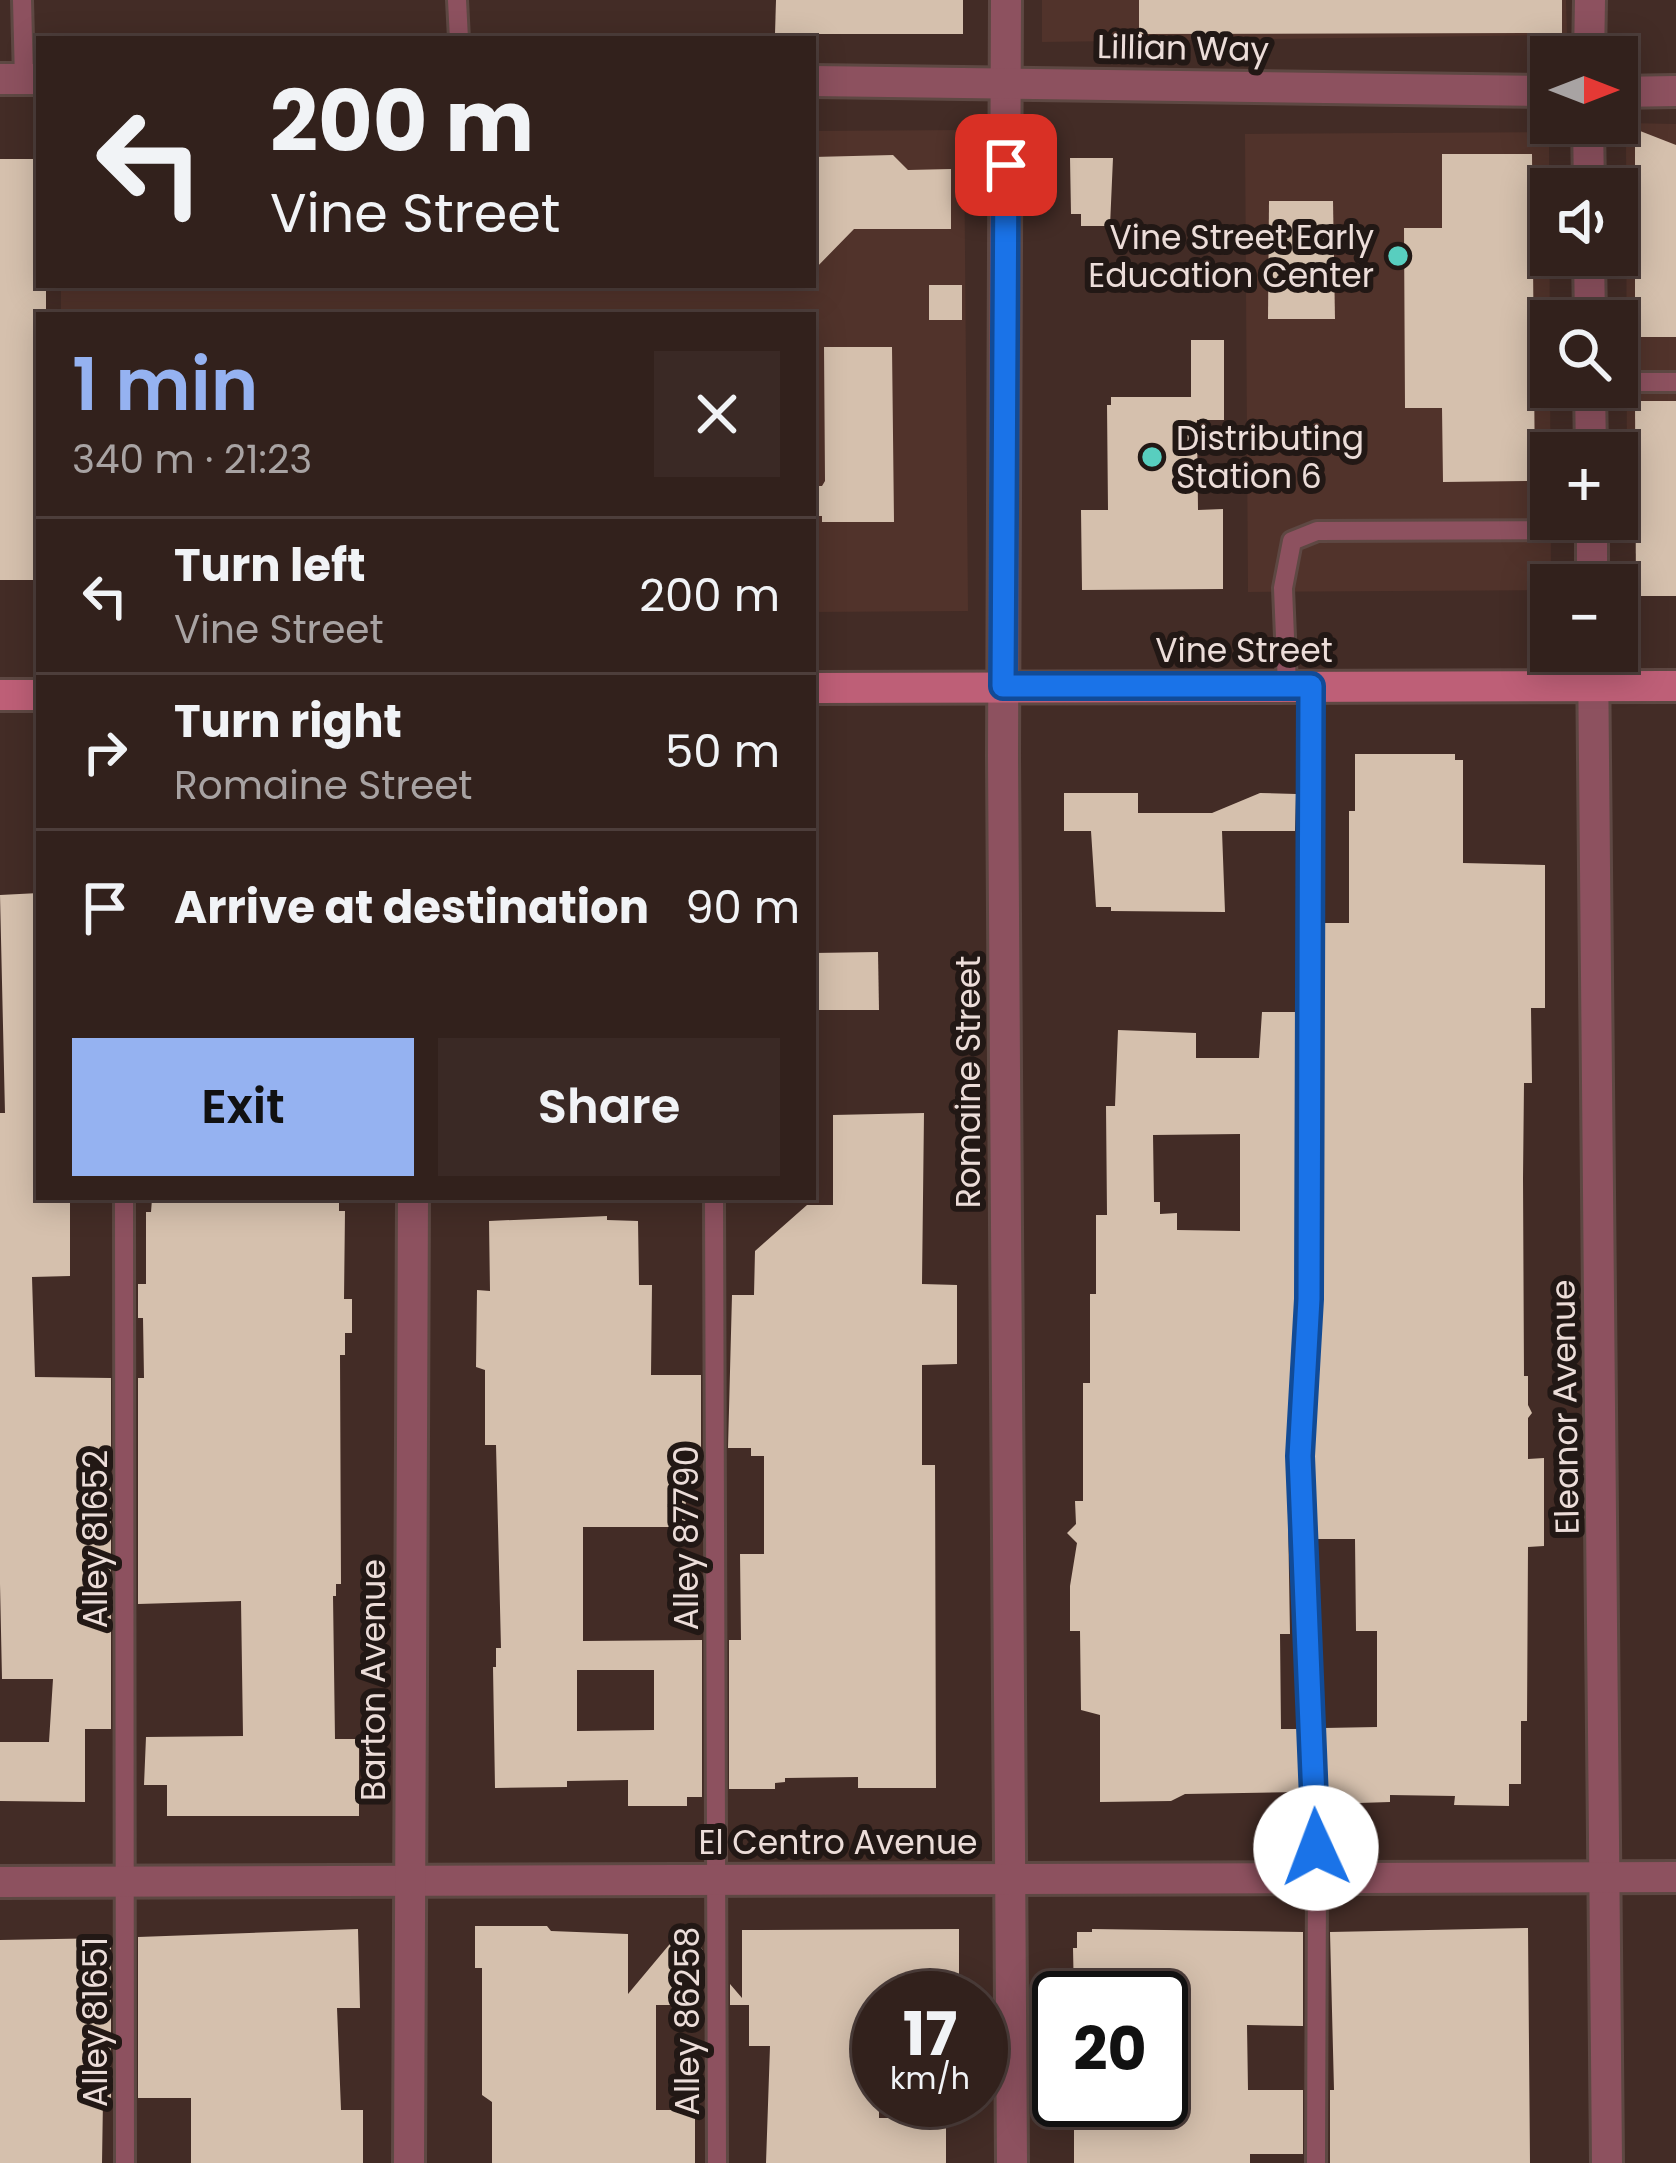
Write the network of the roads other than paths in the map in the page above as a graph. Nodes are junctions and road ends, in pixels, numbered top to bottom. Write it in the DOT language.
graph roads {
  1 [pos="22,0"];
  2 [pos="457,0"];
  3 [pos="1006,0"];
  4 [pos="1590,0"];
  5 [pos="459,36"];
  6 [pos="1589,36"];
  7 [pos="21,79"];
  8 [pos="816,80"];
  9 [pos="1007,81"];
  10 [pos="1676,91"];
  11 [pos="1530,92"];
  12 [pos="1638,92"];
  13 [pos="1638,382"];
  14 [pos="1676,382"];
  15 [pos="1530,526"];
  16 [pos="1593,672"];
  17 [pos="1003,686"];
  18 [pos="1299,686"];
  19 [pos="1593,686"];
  20 [pos="1676,686"];
  21 [pos="816,688"];
  22 [pos="0,695"];
  23 [pos="36,695"];
  24 [pos="124,1200"];
  25 [pos="413,1200"];
  26 [pos="713,1200"];
  27 [pos="1007,1876"];
  28 [pos="1316,1876"];
  29 [pos="1606,1876"];
  30 [pos="1676,1877"];
  31 [pos="717,1879"];
  32 [pos="126,1881"];
  33 [pos="408,1881"];
  34 [pos="0,1882"];
  35 [pos="125,2163"];
  36 [pos="409,2163"];
  37 [pos="717,2163"];
  38 [pos="1012,2163"];
  39 [pos="1316,2163"];
  40 [pos="1607,2163"];
  1 -- 7 [label="lane"];
  2 -- 5 [label="lane"];
  3 -- 9 [label="street, Romaine Street"];
  4 -- 6 [label="street"];
  8 -- 9 [label="street, Lillian Way"];
  9 -- 11 [label="street, Lillian Way"];
  9 -- 17 [label="street, Romaine Street"];
  10 -- 12 [label="street"];
  13 -- 14 [label="lane"];
  15 -- 18 [label="lane"];
  16 -- 19 [label="street, Eleanor Avenue"];
  17 -- 18 [label="main road, Vine Street"];
  17 -- 21 [label="main road, Vine Street"];
  17 -- 27 [label="street, Romaine Street"];
  18 -- 19 [label="main road, Vine Street"];
  18 -- 28 [label="lane"];
  19 -- 20 [label="main road, Vine Street"];
  19 -- 29 [label="street, Eleanor Avenue"];
  22 -- 23 [label="main road"];
  24 -- 32 [label="lane, Alley 81652"];
  25 -- 33 [label="street, Barton Avenue"];
  26 -- 31 [label="lane, Alley 87790"];
  27 -- 28 [label="street, El Centro Avenue"];
  27 -- 31 [label="street, El Centro Avenue"];
  27 -- 38 [label="street, Romaine Street"];
  28 -- 29 [label="street, El Centro Avenue"];
  28 -- 39 [label="lane"];
  29 -- 30 [label="street, El Centro Avenue"];
  29 -- 40 [label="street, Eleanor Avenue"];
  31 -- 33 [label="street, El Centro Avenue"];
  31 -- 37 [label="lane, Alley 86258"];
  32 -- 33 [label="street, El Centro Avenue"];
  32 -- 34 [label="street, El Centro Avenue"];
  32 -- 35 [label="lane, Alley 81651"];
  33 -- 36 [label="street, Barton Avenue"];
}
